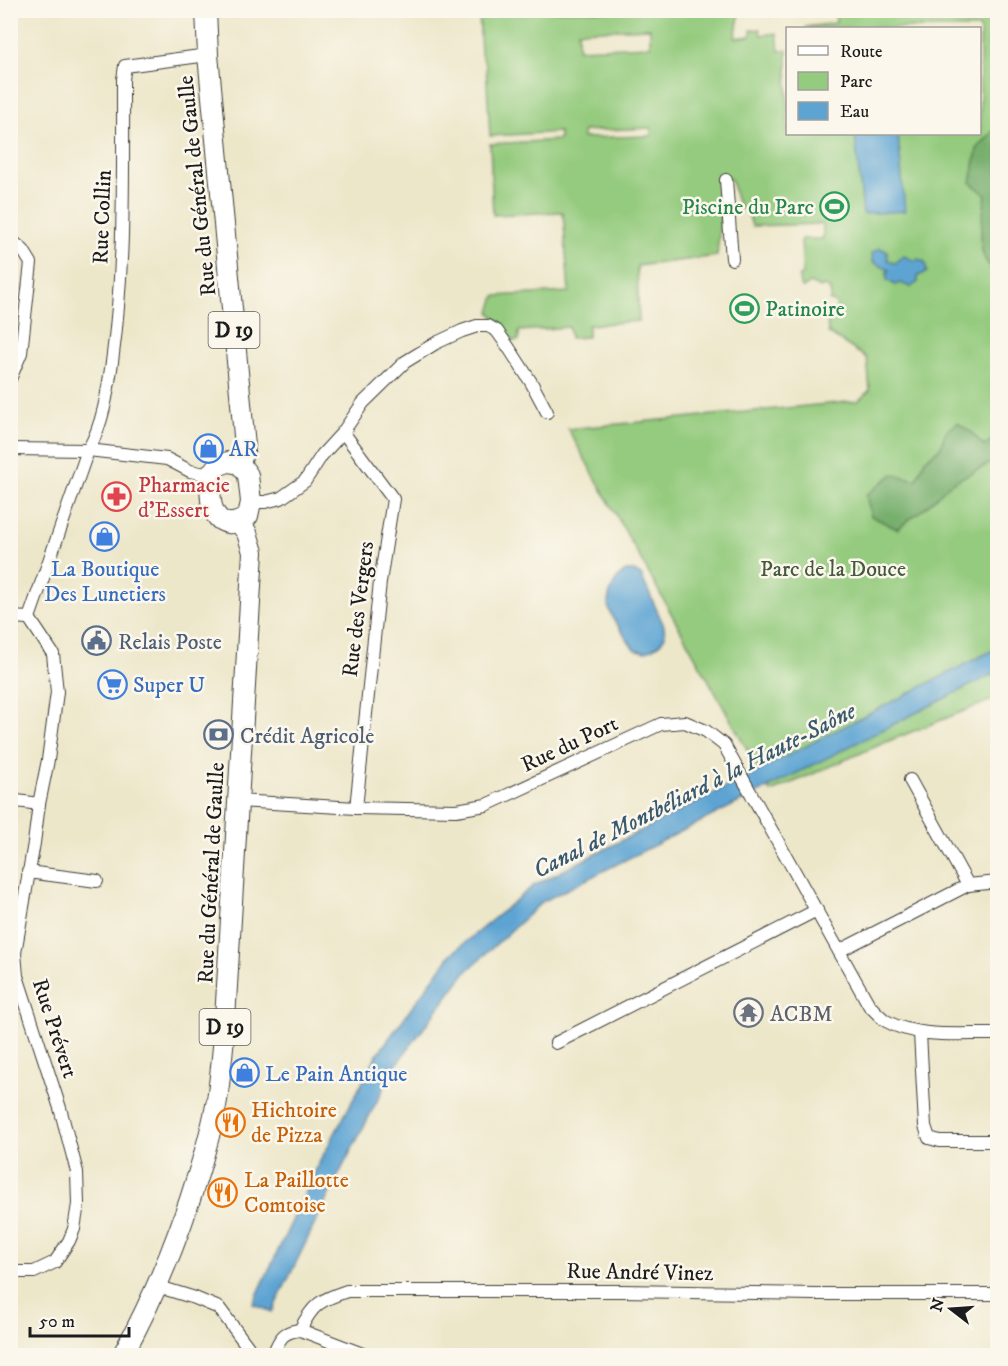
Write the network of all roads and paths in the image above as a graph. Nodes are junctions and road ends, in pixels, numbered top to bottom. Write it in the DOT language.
graph roads {
  1 [pos="206,10"];
  2 [pos="208,55"];
  3 [pos="726,180"];
  4 [pos="10,239"];
  5 [pos="732,259"];
  6 [pos="10,380"];
  7 [pos="547,412"];
  8 [pos="343,432"];
  9 [pos="10,449"];
  10 [pos="88,450"];
  11 [pos="240,464"];
  12 [pos="210,475"];
  13 [pos="251,502"];
  14 [pos="239,522"];
  15 [pos="10,617"];
  16 [pos="29,618"];
  17 [pos="910,780"];
  18 [pos="10,800"];
  19 [pos="238,801"];
  20 [pos="39,804"];
  21 [pos="356,808"];
  22 [pos="28,872"];
  23 [pos="97,880"];
  24 [pos="998,882"];
  25 [pos="968,885"];
  26 [pos="817,910"];
  27 [pos="838,951"];
  28 [pos="14,976"];
  29 [pos="920,1033"];
  30 [pos="998,1034"];
  31 [pos="556,1043"];
  32 [pos="998,1142"];
  33 [pos="10,1272"];
  34 [pos="156,1286"];
  35 [pos="998,1294"];
  36 [pos="295,1331"];
  37 [pos="122,1356"];
  38 [pos="252,1356"];
  39 [pos="272,1356"];
  40 [pos="368,1356"];
  1 -- 2 [label="main road, Rue du Général de Gaulle / D 19"];
  2 -- 10 [label="street, Rue Collin"];
  2 -- 11 [label="main road, Rue du Général de Gaulle / D 19"];
  3 -- 5 [label="street"];
  4 -- 6 [label="street"];
  7 -- 8 [label="street"];
  8 -- 13 [label="street"];
  8 -- 21 [label="street, Rue des Vergers"];
  9 -- 10 [label="street"];
  10 -- 12 [label="street"];
  10 -- 16 [label="street, Rue Collin"];
  11 -- 12 [label="main road"];
  11 -- 13 [label="main road"];
  12 -- 14 [label="main road"];
  13 -- 14 [label="main road"];
  14 -- 19 [label="main road, Rue du Général de Gaulle / D 19"];
  15 -- 16 [label="street"];
  16 -- 20 [label="street, Rue Prévert"];
  17 -- 25 [label="street"];
  18 -- 20 [label="street"];
  19 -- 21 [label="street, Rue du Port"];
  19 -- 34 [label="main road, Rue du Général de Gaulle / D 19"];
  20 -- 22 [label="street, Rue Prévert"];
  21 -- 26 [label="street, Rue du Port"];
  22 -- 23 [label="street"];
  22 -- 28 [label="street, Rue Prévert"];
  24 -- 25 [label="street"];
  25 -- 27 [label="street"];
  26 -- 27 [label="street, Rue du Port"];
  26 -- 31 [label="street"];
  27 -- 29 [label="street, Rue du Port"];
  28 -- 33 [label="street, Rue Prévert"];
  29 -- 30 [label="street, Rue du Port"];
  29 -- 32 [label="street"];
  34 -- 37 [label="main road, Rue du Général de Gaulle / D 19"];
  34 -- 38 [label="street"];
  35 -- 36 [label="street, Rue André Vinez"];
  36 -- 39 [label="street, Rue André Vinez"];
  36 -- 40 [label="street"];
}
